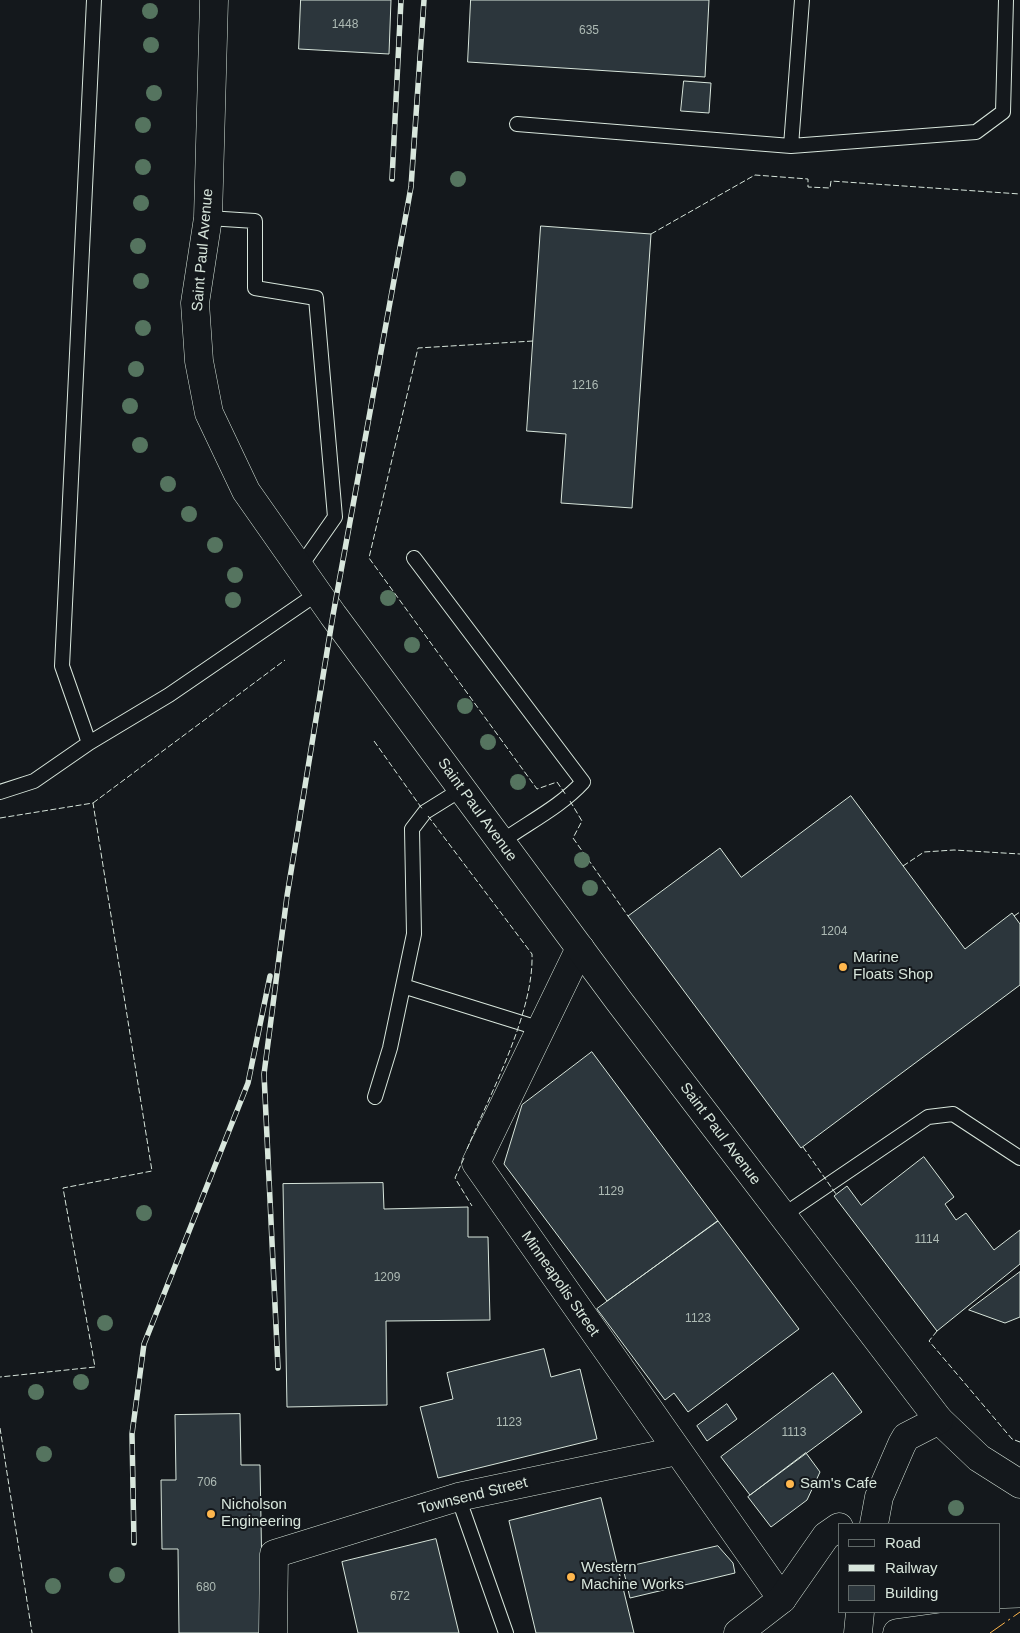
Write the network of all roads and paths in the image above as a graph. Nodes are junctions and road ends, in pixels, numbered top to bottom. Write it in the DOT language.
graph roads {
  1 [pos="94,0"];
  2 [pos="214,0"];
  3 [pos="802,0"];
  4 [pos="1006,0"];
  5 [pos="517,124"];
  6 [pos="791,146"];
  7 [pos="208,218"];
  8 [pos="414,558"];
  9 [pos="300,567"];
  10 [pos="318,593"];
  11 [pos="88,744"];
  12 [pos="462,790"];
  13 [pos="0,792"];
  14 [pos="501,842"];
  15 [pos="580,948"];
  16 [pos="403,986"];
  17 [pos="541,1029"];
  18 [pos="375,1097"];
  19 [pos="1020,1158"];
  20 [pos="782,1216"];
  21 [pos="939,1420"];
  22 [pos="676,1451"];
  23 [pos="1020,1484"];
  24 [pos="458,1497"];
  25 [pos="879,1497"];
  26 [pos="843,1523"];
  27 [pos="874,1523"];
  28 [pos="890,1523"];
  29 [pos="838,1528"];
  30 [pos="782,1599"];
  31 [pos="1000,1605"];
  32 [pos="1020,1610"];
  33 [pos="860,1613"];
  34 [pos="1020,1622"];
  35 [pos="903,1632"];
  36 [pos="273,1633"];
  37 [pos="506,1633"];
  38 [pos="738,1633"];
  39 [pos="858,1633"];
  40 [pos="979,1633"];
  1 -- 11 [label="lane"];
  2 -- 7 [label="street, Saint Paul Avenue"];
  3 -- 6 [label="lane"];
  4 -- 6 [label="lane"];
  5 -- 6 [label="lane"];
  7 -- 9 [label="street, Saint Paul Avenue"];
  7 -- 9 [label="lane"];
  8 -- 14 [label="lane"];
  9 -- 10 [label="street, Saint Paul Avenue"];
  10 -- 11 [label="lane"];
  10 -- 12 [label="street, Saint Paul Avenue"];
  11 -- 13 [label="lane"];
  12 -- 14 [label="street, Saint Paul Avenue"];
  12 -- 16 [label="lane"];
  14 -- 15 [label="street, Saint Paul Avenue"];
  15 -- 17 [label="street, Minneapolis Street"];
  15 -- 20 [label="street, Saint Paul Avenue"];
  16 -- 17 [label="lane"];
  16 -- 18 [label="lane"];
  17 -- 22 [label="street, Minneapolis Street"];
  19 -- 20 [label="lane"];
  20 -- 21 [label="street, Saint Paul Avenue"];
  21 -- 23 [label="street, Saint Paul Avenue"];
  21 -- 25 [label="street"];
  22 -- 24 [label="street, Townsend Street"];
  22 -- 30 [label="street, Minneapolis Street"];
  24 -- 36 [label="street, Townsend Street"];
  24 -- 37 [label="lane"];
  25 -- 26 [label="street"];
  25 -- 27 [label="street"];
  25 -- 28 [label="street"];
  29 -- 30 [label="street"];
  30 -- 38 [label="street"];
  31 -- 32 [label="street"];
  33 -- 39 [label="street"];
  34 -- 35 [label="street"];
  35 -- 40 [label="street"];
}
